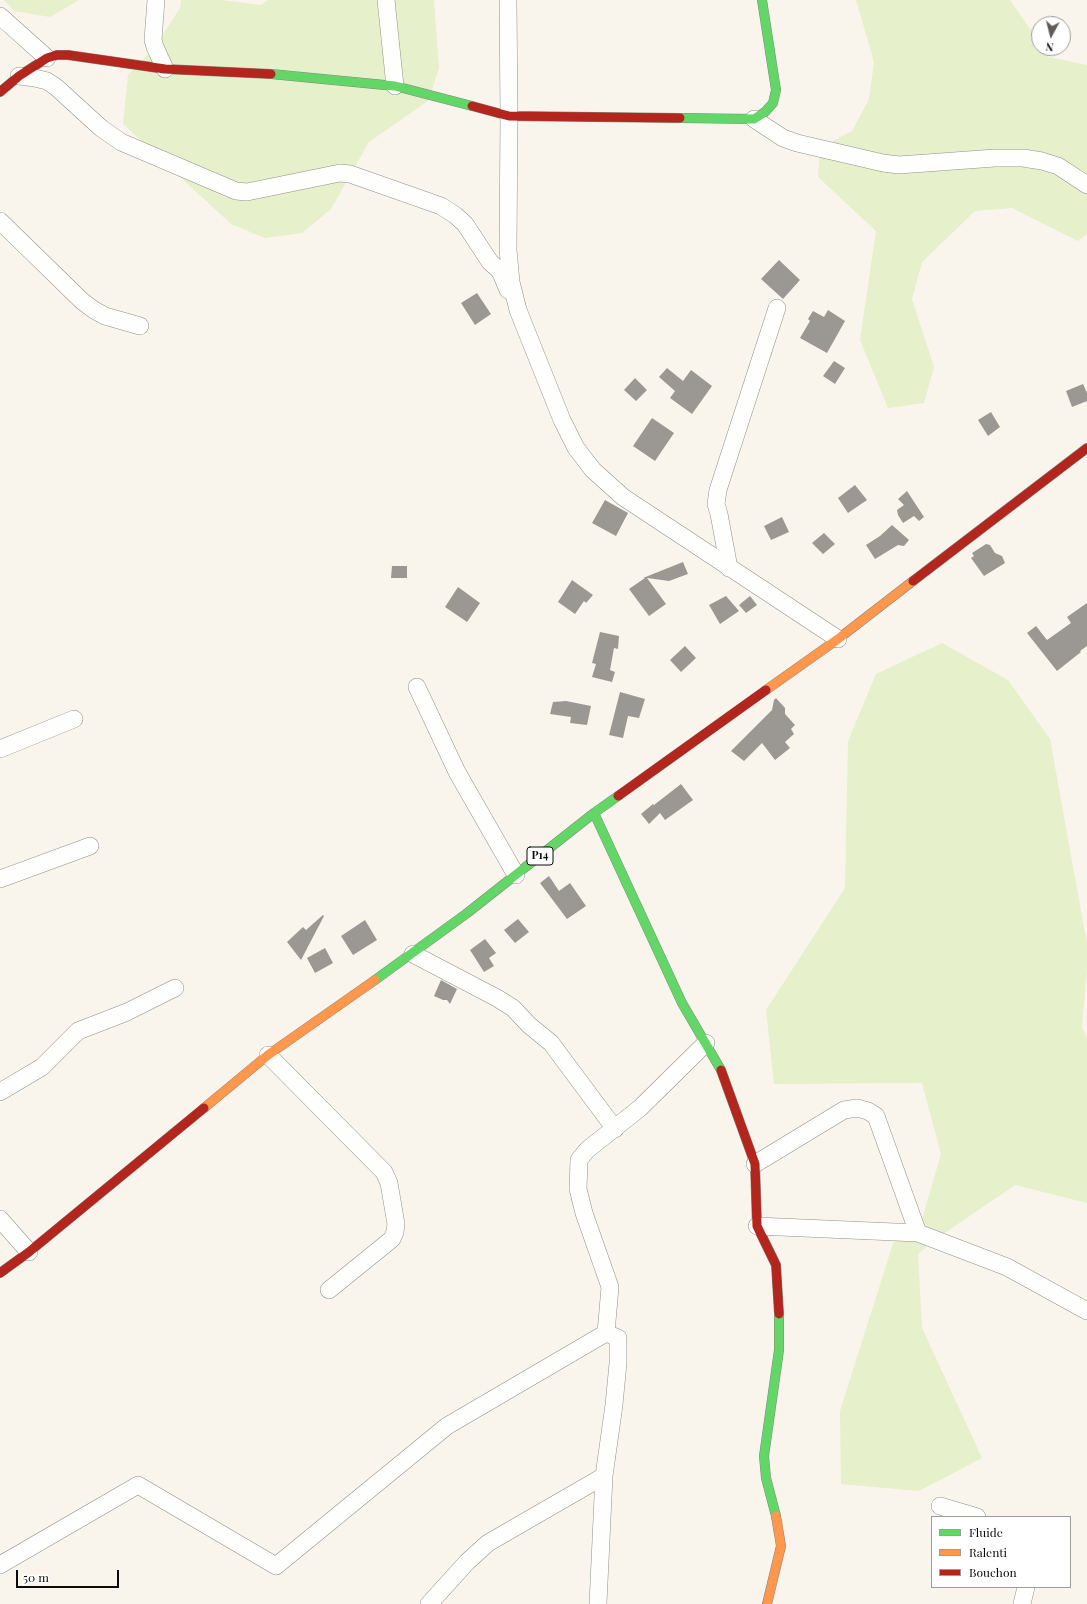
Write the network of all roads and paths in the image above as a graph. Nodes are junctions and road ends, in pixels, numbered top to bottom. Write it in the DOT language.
graph roads {
  1 [pos="156,0"];
  2 [pos="386,0"];
  3 [pos="508,0"];
  4 [pos="762,0"];
  5 [pos="0,16"];
  6 [pos="47,58"];
  7 [pos="165,69"];
  8 [pos="20,76"];
  9 [pos="395,86"];
  10 [pos="0,92"];
  11 [pos="509,116"];
  12 [pos="754,119"];
  13 [pos="1087,185"];
  14 [pos="0,221"];
  15 [pos="777,308"];
  16 [pos="518,310"];
  17 [pos="140,326"];
  18 [pos="1087,448"];
  19 [pos="729,568"];
  20 [pos="838,639"];
  21 [pos="416,687"];
  22 [pos="74,719"];
  23 [pos="0,749"];
  24 [pos="594,813"];
  25 [pos="90,846"];
  26 [pos="516,875"];
  27 [pos="0,879"];
  28 [pos="413,954"];
  29 [pos="175,988"];
  30 [pos="706,1043"];
  31 [pos="268,1055"];
  32 [pos="0,1092"];
  33 [pos="615,1129"];
  34 [pos="755,1164"];
  35 [pos="0,1219"];
  36 [pos="757,1226"];
  37 [pos="918,1233"];
  38 [pos="29,1252"];
  39 [pos="0,1273"];
  40 [pos="329,1290"];
  41 [pos="1087,1311"];
  42 [pos="606,1334"];
  43 [pos="604,1476"];
  44 [pos="940,1506"];
  45 [pos="974,1516"];
  46 [pos="0,1565"];
  47 [pos="1026,1588"];
  48 [pos="769,1603"];
  49 [pos="429,1604"];
  50 [pos="598,1604"];
  51 [pos="1022,1604"];
  1 -- 7 [label="street"];
  2 -- 9 [label="street"];
  3 -- 11 [label="street"];
  4 -- 12 [label="street"];
  5 -- 6 [label="street"];
  6 -- 7 [label="street"];
  6 -- 8 [label="street"];
  7 -- 9 [label="street"];
  8 -- 10 [label="street"];
  8 -- 16 [label="street"];
  9 -- 11 [label="street"];
  11 -- 12 [label="street"];
  11 -- 16 [label="street"];
  12 -- 13 [label="street"];
  14 -- 17 [label="street"];
  15 -- 19 [label="street"];
  16 -- 19 [label="street"];
  18 -- 20 [label="street, P14"];
  19 -- 20 [label="street"];
  20 -- 24 [label="street, P14"];
  21 -- 26 [label="street"];
  22 -- 23 [label="street"];
  24 -- 26 [label="street, P14"];
  24 -- 30 [label="street"];
  25 -- 27 [label="street"];
  26 -- 28 [label="street, P14"];
  28 -- 31 [label="street, P14"];
  28 -- 33 [label="street"];
  29 -- 32 [label="street"];
  30 -- 33 [label="street"];
  30 -- 34 [label="street"];
  31 -- 38 [label="street, P14"];
  31 -- 40 [label="street"];
  33 -- 42 [label="street"];
  34 -- 36 [label="street"];
  34 -- 37 [label="street"];
  35 -- 38 [label="street"];
  36 -- 37 [label="street"];
  36 -- 48 [label="street"];
  37 -- 41 [label="street"];
  38 -- 39 [label="street, P14"];
  42 -- 43 [label="street"];
  42 -- 46 [label="street"];
  43 -- 49 [label="street"];
  43 -- 50 [label="street"];
  44 -- 45 [label="street"];
  47 -- 51 [label="street"];
}
